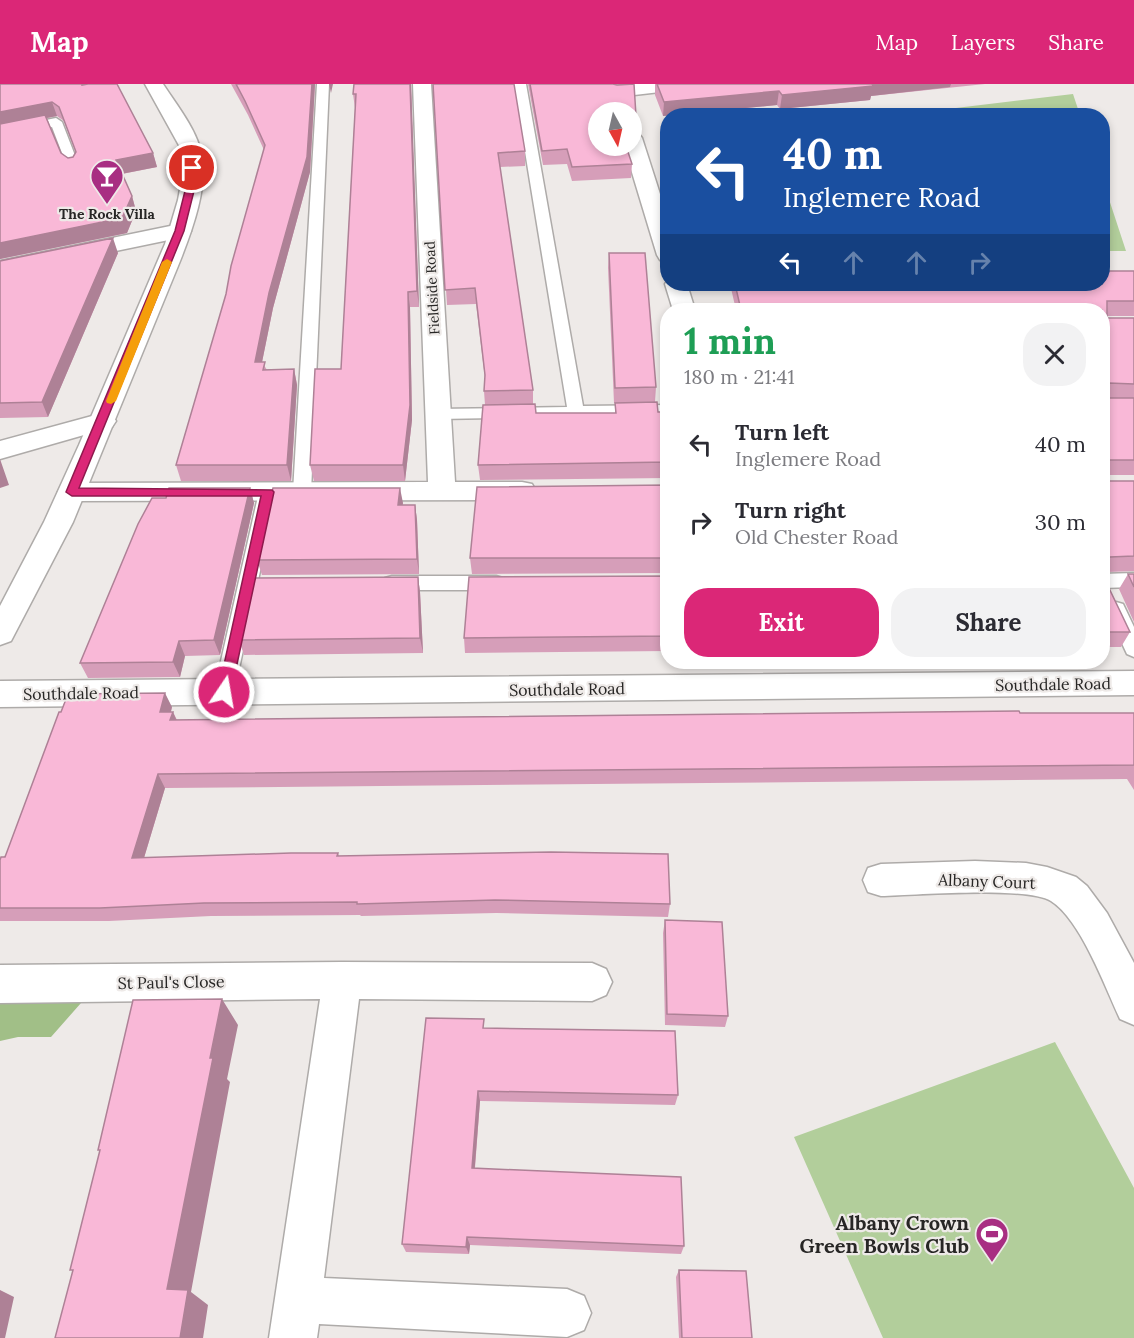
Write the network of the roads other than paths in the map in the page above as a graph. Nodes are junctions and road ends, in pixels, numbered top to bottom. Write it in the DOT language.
graph roads {
  1 [pos="154,84"];
  2 [pos="323,84"];
  3 [pos="422,84"];
  4 [pos="520,84"];
  5 [pos="686,84"];
  6 [pos="616,87"];
  7 [pos="621,102"];
  8 [pos="0,133"];
  9 [pos="638,156"];
  10 [pos="73,166"];
  11 [pos="660,229"];
  12 [pos="180,231"];
  13 [pos="0,268"];
  14 [pos="660,410"];
  15 [pos="576,411"];
  16 [pos="438,414"];
  17 [pos="103,421"];
  18 [pos="0,450"];
  19 [pos="549,490"];
  20 [pos="72,492"];
  21 [pos="268,492"];
  22 [pos="302,492"];
  23 [pos="442,492"];
  24 [pos="1110,580"];
  25 [pos="1134,580"];
  26 [pos="512,583"];
  27 [pos="248,584"];
  28 [pos="272,584"];
  29 [pos="368,584"];
  30 [pos="1110,596"];
  31 [pos="10,599"];
  32 [pos="0,633"];
  33 [pos="1134,649"];
  34 [pos="1134,683"];
  35 [pos="224,692"];
  36 [pos="0,694"];
  37 [pos="881,880"];
  38 [pos="342,980"];
  39 [pos="592,982"];
  40 [pos="0,984"];
  41 [pos="1134,1006"];
  42 [pos="567,1313"];
  43 [pos="296,1319"];
  1 -- 12 [label="street"];
  2 -- 22 [label="lane"];
  3 -- 16 [label="street, Fieldside Road"];
  4 -- 15 [label="lane"];
  5 -- 6 [label="street"];
  6 -- 7 [label="street"];
  8 -- 10 [label="lane"];
  9 -- 11 [label="street"];
  12 -- 13 [label="street"];
  12 -- 17 [label="street"];
  14 -- 15 [label="lane"];
  15 -- 16 [label="lane"];
  16 -- 23 [label="street, Fieldside Road"];
  17 -- 18 [label="street"];
  17 -- 20 [label="street"];
  19 -- 23 [label="street"];
  20 -- 21 [label="street"];
  20 -- 31 [label="street"];
  21 -- 22 [label="street"];
  21 -- 27 [label="lane"];
  22 -- 23 [label="street"];
  24 -- 25 [label="lane"];
  26 -- 29 [label="lane"];
  27 -- 28 [label="lane"];
  27 -- 35 [label="lane"];
  30 -- 33 [label="lane"];
  31 -- 32 [label="street"];
  34 -- 35 [label="street, Southdale Road"];
  35 -- 36 [label="street, Southdale Road"];
  37 -- 41 [label="street, Albany Court"];
  38 -- 39 [label="street, St Paul's Close"];
  38 -- 40 [label="street, St Paul's Close"];
  38 -- 43 [label="street"];
  42 -- 43 [label="street"];
}
